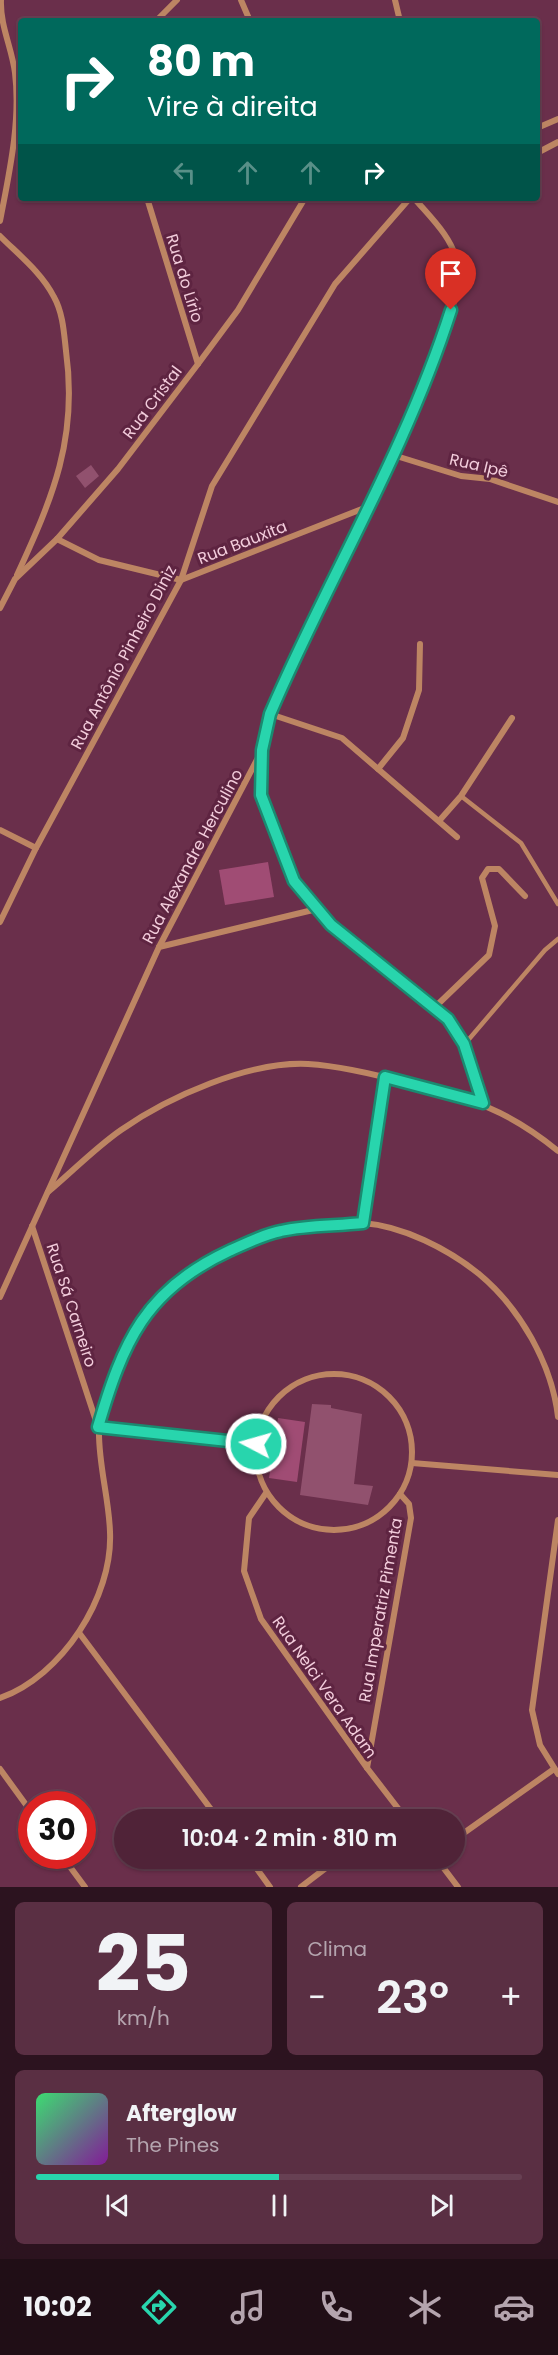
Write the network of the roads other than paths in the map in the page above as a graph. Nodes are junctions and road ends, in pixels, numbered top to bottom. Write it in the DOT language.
graph roads {
  1 [pos="1,0"];
  2 [pos="177,0"];
  3 [pos="241,0"];
  4 [pos="395,0"];
  5 [pos="159,18"];
  6 [pos="249,18"];
  7 [pos="399,18"];
  8 [pos="558,119"];
  9 [pos="540,127"];
  10 [pos="558,142"];
  11 [pos="540,151"];
  12 [pos="148,201"];
  13 [pos="303,201"];
  14 [pos="409,201"];
  15 [pos="415,201"];
  16 [pos="0,221"];
  17 [pos="0,236"];
  18 [pos="198,364"];
  19 [pos="393,455"];
  20 [pos="558,502"];
  21 [pos="367,507"];
  22 [pos="57,539"];
  23 [pos="15,579"];
  24 [pos="181,580"];
  25 [pos="0,608"];
  26 [pos="420,644"];
  27 [pos="270,714"];
  28 [pos="512,718"];
  29 [pos="262,750"];
  30 [pos="378,769"];
  31 [pos="461,796"];
  32 [pos="439,821"];
  33 [pos="0,830"];
  34 [pos="457,837"];
  35 [pos="36,848"];
  36 [pos="525,896"];
  37 [pos="558,904"];
  38 [pos="317,909"];
  39 [pos="0,922"];
  40 [pos="558,939"];
  41 [pos="159,947"];
  42 [pos="435,1008"];
  43 [pos="464,1044"];
  44 [pos="385,1077"];
  45 [pos="483,1103"];
  46 [pos="558,1151"];
  47 [pos="46,1193"];
  48 [pos="363,1223"];
  49 [pos="32,1225"];
  50 [pos="0,1297"];
  51 [pos="558,1417"];
  52 [pos="98,1427"];
  53 [pos="256,1444"];
  54 [pos="412,1463"];
  55 [pos="558,1475"];
  56 [pos="266,1493"];
  57 [pos="400,1494"];
  58 [pos="558,1520"];
  59 [pos="80,1634"];
  60 [pos="0,1698"];
  61 [pos="367,1768"];
  62 [pos="0,1769"];
  63 [pos="556,1771"];
  64 [pos="18,1794"];
  65 [pos="211,1809"];
  66 [pos="399,1809"];
  67 [pos="465,1833"];
  68 [pos="72,1869"];
  69 [pos="257,1869"];
  70 [pos="325,1869"];
  71 [pos="444,1869"];
  72 [pos="85,1887"];
  73 [pos="270,1887"];
  74 [pos="301,1887"];
  75 [pos="458,1887"];
  1 -- 16 [label="street"];
  2 -- 5 [label="street"];
  3 -- 6 [label="street"];
  4 -- 7 [label="street"];
  8 -- 9 [label="street"];
  10 -- 11 [label="street"];
  12 -- 18 [label="street, Rua do Lírio"];
  13 -- 18 [label="street, Rua Cristal"];
  14 -- 24 [label="street, Rua Antônio Pinheiro Diniz"];
  15 -- 19 [label="street, Rua Alexandre Herculino"];
  17 -- 23 [label="street"];
  18 -- 22 [label="street, Rua Cristal"];
  19 -- 20 [label="street, Rua Ipê"];
  19 -- 21 [label="street, Rua Alexandre Herculino"];
  21 -- 24 [label="street, Rua Bauxita"];
  21 -- 27 [label="street, Rua Alexandre Herculino"];
  22 -- 23 [label="street, Rua Cristal"];
  22 -- 24 [label="street, Rua Bauxita"];
  23 -- 25 [label="street, Rua Cristal"];
  24 -- 35 [label="street, Rua Antônio Pinheiro Diniz"];
  26 -- 30 [label="street"];
  27 -- 29 [label="street, Rua Alexandre Herculino"];
  27 -- 30 [label="street"];
  28 -- 31 [label="street"];
  29 -- 38 [label="street"];
  29 -- 41 [label="street, Rua Alexandre Herculino"];
  30 -- 32 [label="street"];
  31 -- 32 [label="street"];
  31 -- 37 [label="lane"];
  32 -- 34 [label="street"];
  33 -- 35 [label="street"];
  35 -- 39 [label="street, Rua Antônio Pinheiro Diniz"];
  36 -- 42 [label="street"];
  38 -- 41 [label="street"];
  38 -- 42 [label="street"];
  40 -- 43 [label="lane"];
  41 -- 47 [label="street, Rua Alexandre Herculino"];
  42 -- 43 [label="street"];
  43 -- 45 [label="street"];
  44 -- 45 [label="street"];
  44 -- 47 [label="street"];
  44 -- 48 [label="street"];
  45 -- 46 [label="street"];
  47 -- 49 [label="street, Rua Alexandre Herculino"];
  48 -- 51 [label="street"];
  48 -- 52 [label="street"];
  49 -- 50 [label="street, Rua Alexandre Herculino"];
  49 -- 52 [label="street, Rua Sá Carneiro"];
  52 -- 53 [label="street"];
  52 -- 59 [label="street"];
  53 -- 54 [label="street"];
  53 -- 56 [label="street"];
  54 -- 55 [label="street"];
  54 -- 57 [label="street"];
  56 -- 57 [label="street"];
  56 -- 61 [label="street, Rua Nelci Vera Adam"];
  57 -- 61 [label="street, Rua Imperatriz Pimenta"];
  58 -- 63 [label="street"];
  59 -- 60 [label="street"];
  59 -- 65 [label="street"];
  61 -- 66 [label="street, Rua Nelci Vera Adam"];
  62 -- 64 [label="street"];
  63 -- 67 [label="street"];
  68 -- 72 [label="street"];
  69 -- 73 [label="street"];
  70 -- 74 [label="street"];
  71 -- 75 [label="street"];
}
